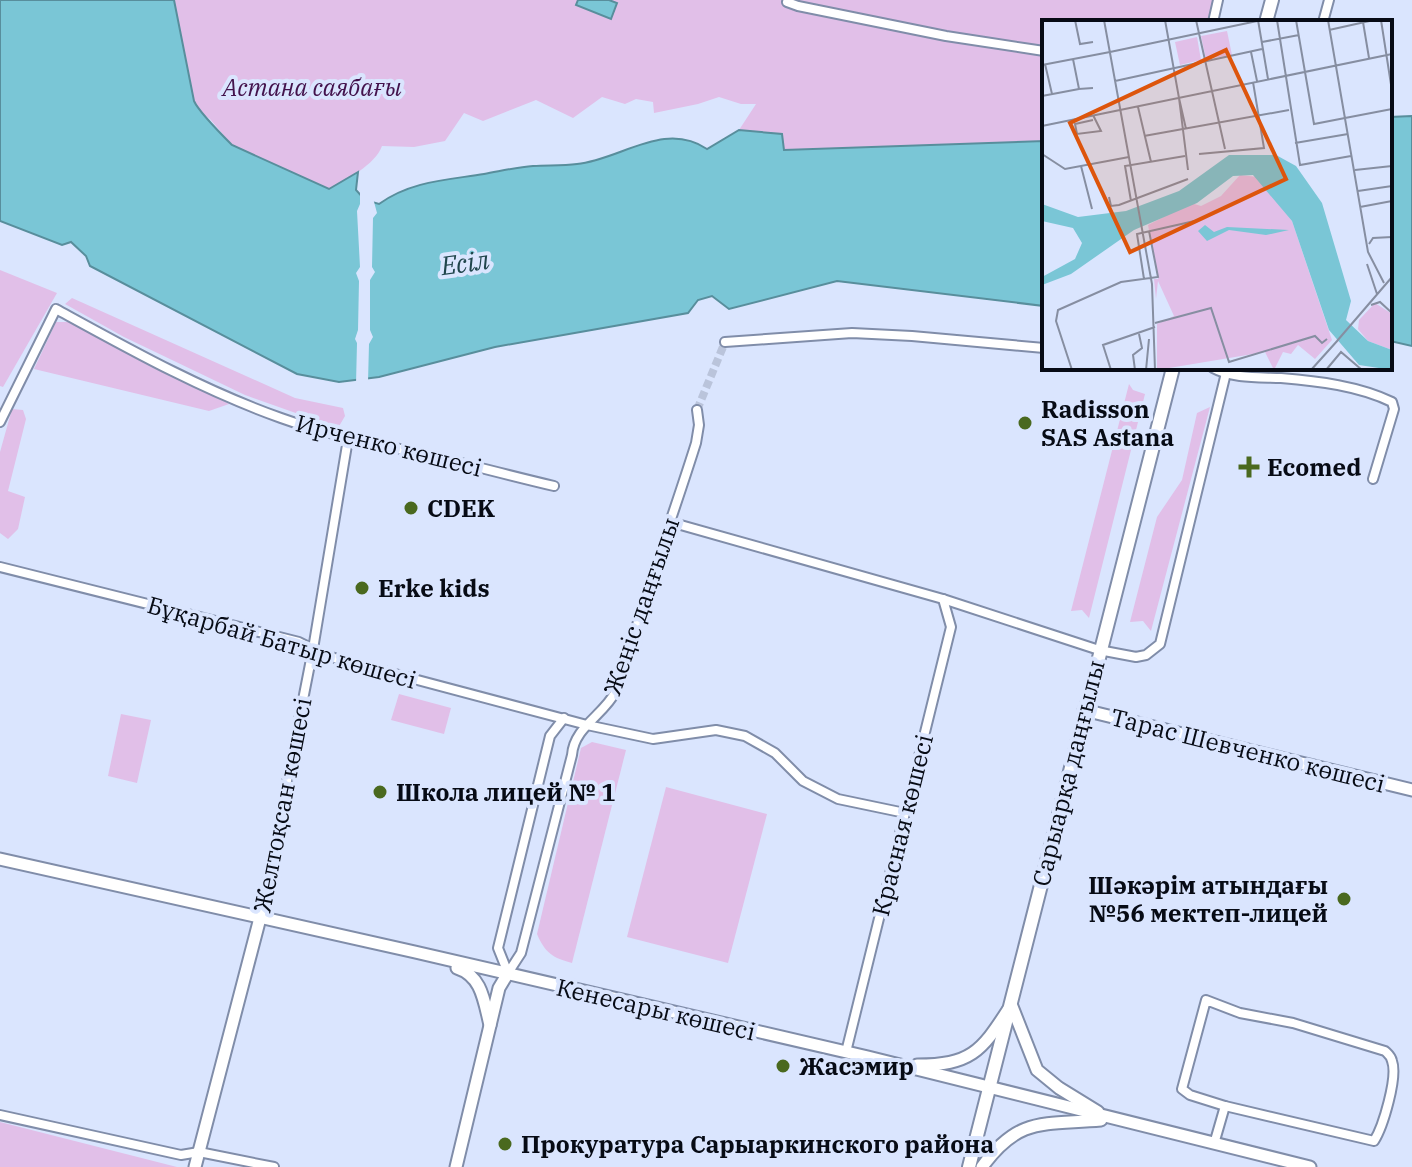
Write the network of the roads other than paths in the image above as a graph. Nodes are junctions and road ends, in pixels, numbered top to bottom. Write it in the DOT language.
graph roads {
  1 [pos="1218,0"];
  2 [pos="1272,0"];
  3 [pos="1329,0"];
  4 [pos="787,2"];
  5 [pos="1213,20"];
  6 [pos="1267,20"];
  7 [pos="1324,20"];
  8 [pos="1042,51"];
  9 [pos="725,342"];
  10 [pos="1042,348"];
  11 [pos="1218,370"];
  12 [pos="1226,373"];
  13 [pos="1172,374"];
  14 [pos="697,410"];
  15 [pos="0,422"];
  16 [pos="348,439"];
  17 [pos="1373,479"];
  18 [pos="554,486"];
  19 [pos="670,522"];
  20 [pos="0,567"];
  21 [pos="943,599"];
  22 [pos="313,649"];
  23 [pos="1099,650"];
  24 [pos="1084,710"];
  25 [pos="564,718"];
  26 [pos="587,725"];
  27 [pos="1412,790"];
  28 [pos="905,813"];
  29 [pos="0,859"];
  30 [pos="260,918"];
  31 [pos="415,952"];
  32 [pos="508,973"];
  33 [pos="1011,1004"];
  34 [pos="490,1026"];
  35 [pos="846,1052"];
  36 [pos="901,1065"];
  37 [pos="990,1088"];
  38 [pos="1225,1106"];
  39 [pos="0,1115"];
  40 [pos="1109,1119"];
  41 [pos="1214,1144"];
  42 [pos="199,1152"];
  43 [pos="195,1167"];
  44 [pos="274,1167"];
  45 [pos="456,1167"];
  46 [pos="969,1167"];
  47 [pos="982,1167"];
  48 [pos="1310,1167"];
  1 -- 5 [label="street"];
  2 -- 6 [label="main road"];
  3 -- 7 [label="street"];
  4 -- 8 [label="street"];
  9 -- 10 [label="street"];
  11 -- 12 [label="street"];
  12 -- 17 [label="street"];
  12 -- 23 [label="street"];
  13 -- 23 [label="main road, Сарыарқа даңғылы"];
  14 -- 19 [label="street, Жеңіс даңғылы"];
  15 -- 16 [label="street, Ирченко көшесі"];
  16 -- 18 [label="street, Ирченко көшесі"];
  16 -- 22 [label="street, Желтоқсан көшесі"];
  19 -- 21 [label="street"];
  19 -- 26 [label="street, Жеңіс даңғылы"];
  20 -- 22 [label="street, Бұқарбай Батыр көшесі"];
  21 -- 23 [label="street"];
  21 -- 28 [label="street, Красная көшесі"];
  22 -- 25 [label="street, Бұқарбай Батыр көшесі"];
  22 -- 30 [label="street, Желтоқсан көшесі"];
  23 -- 24 [label="main road, Сарыарқа даңғылы"];
  24 -- 27 [label="main road, Тарас Шевченко көшесі"];
  24 -- 33 [label="main road, Сарыарқа даңғылы"];
  25 -- 26 [label="street, Бұқарбай Батыр көшесі"];
  25 -- 32 [label="street"];
  26 -- 28 [label="street, Бұқарбай Батыр көшесі"];
  26 -- 32 [label="street, Жеңіс даңғылы"];
  28 -- 35 [label="street, Красная көшесі"];
  29 -- 30 [label="main road, Кенесары көшесі"];
  30 -- 31 [label="main road, Кенесары көшесі"];
  30 -- 42 [label="main road, Желтоқсан көшесі"];
  31 -- 32 [label="main road, Кенесары көшесі"];
  31 -- 34 [label="main road"];
  32 -- 34 [label="main road, Жеңіс даңғылы"];
  32 -- 35 [label="main road, Кенесары көшесі"];
  33 -- 36 [label="main road"];
  33 -- 37 [label="main road, Сарыарқа даңғылы"];
  33 -- 40 [label="main road"];
  34 -- 45 [label="main road, Жеңіс даңғылы"];
  35 -- 36 [label="main road, Кенесары көшесі"];
  36 -- 37 [label="main road, Кенесары көшесі"];
  37 -- 40 [label="main road, Кенесары көшесі"];
  37 -- 46 [label="main road, Сарыарқа даңғылы"];
  38 -- 38 [label="street"];
  38 -- 41 [label="street"];
  39 -- 42 [label="street"];
  40 -- 41 [label="main road, Кенесары көшесі"];
  40 -- 47 [label="main road"];
  41 -- 48 [label="main road, Кенесары көшесі"];
  42 -- 43 [label="main road, Желтоқсан көшесі"];
  42 -- 44 [label="street"];
}
